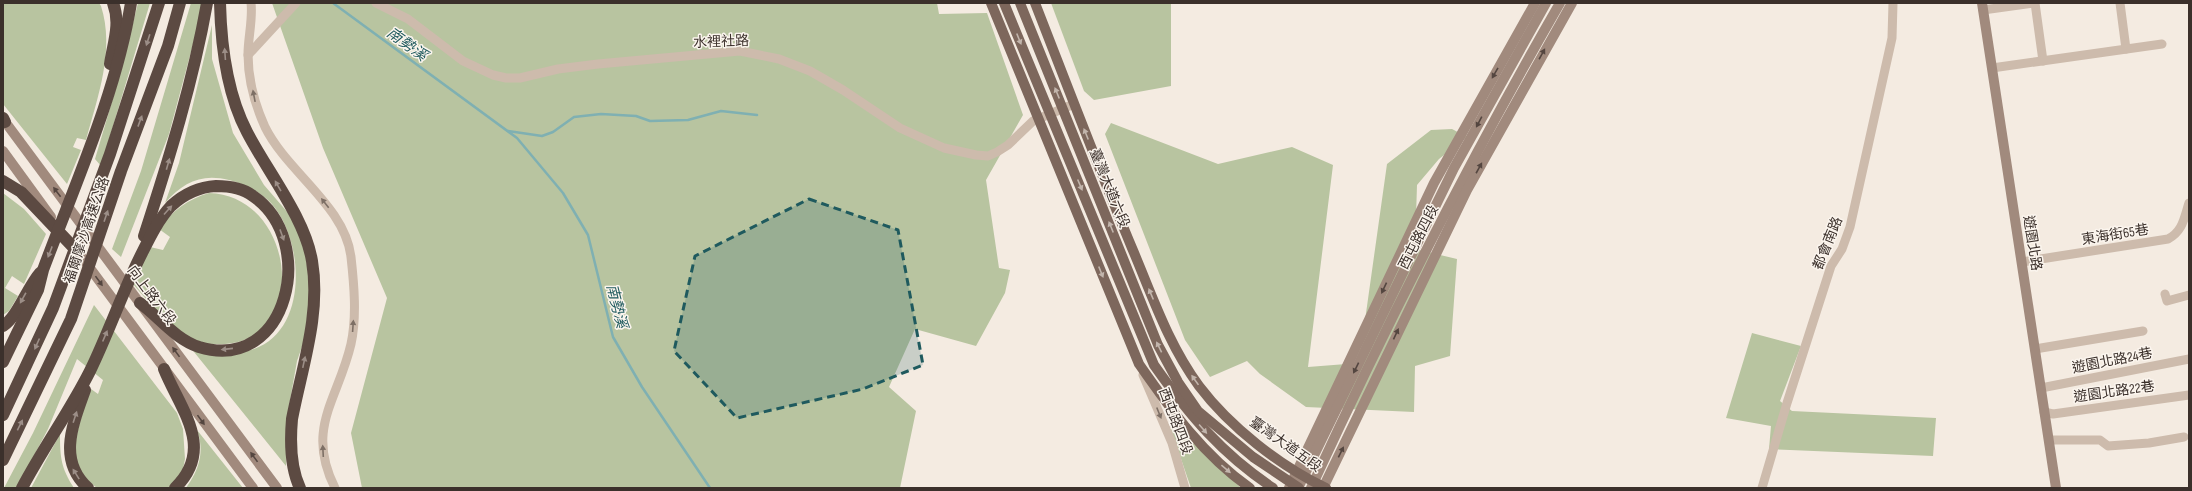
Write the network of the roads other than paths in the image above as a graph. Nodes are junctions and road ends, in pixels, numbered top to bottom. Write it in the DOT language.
graph roads {
  1 [pos="113,3"];
  2 [pos="131,3"];
  3 [pos="158,3"];
  4 [pos="180,3"];
  5 [pos="220,3"];
  6 [pos="251,3"];
  7 [pos="296,3"];
  8 [pos="376,3"];
  9 [pos="991,3"];
  10 [pos="1004,3"];
  11 [pos="1020,3"];
  12 [pos="1035,3"];
  13 [pos="1535,3"];
  14 [pos="1546,3"];
  15 [pos="1560,3"];
  16 [pos="1572,3"];
  17 [pos="1893,3"];
  18 [pos="2034,3"];
  19 [pos="2120,3"];
  20 [pos="207,5"];
  21 [pos="1983,7"];
  22 [pos="2162,44"];
  23 [pos="2126,49"];
  24 [pos="248,55"];
  25 [pos="2043,60"];
  26 [pos="1992,68"];
  27 [pos="106,96"];
  28 [pos="1074,104"];
  29 [pos="1063,108"];
  30 [pos="1049,114"];
  31 [pos="1038,118"];
  32 [pos="4,120"];
  33 [pos="3,151"];
  34 [pos="1454,168"];
  35 [pos="3,181"];
  36 [pos="1467,190"];
  37 [pos="2189,203"];
  38 [pos="1412,230"];
  39 [pos="1433,238"];
  40 [pos="76,250"];
  41 [pos="2022,262"];
  42 [pos="134,267"];
  43 [pos="43,270"];
  44 [pos="2165,294"];
  45 [pos="2189,296"];
  46 [pos="140,303"];
  47 [pos="3,326"];
  48 [pos="2143,331"];
  49 [pos="2035,348"];
  50 [pos="2189,359"];
  51 [pos="3,362"];
  52 [pos="1139,364"];
  53 [pos="1186,367"];
  54 [pos="164,369"];
  55 [pos="89,372"];
  56 [pos="1178,382"];
  57 [pos="2041,388"];
  58 [pos="2189,395"];
  59 [pos="2044,412"];
  60 [pos="3,415"];
  61 [pos="2184,437"];
  62 [pos="2049,440"];
  63 [pos="3,460"];
  64 [pos="1297,471"];
  65 [pos="1294,487"];
  66 [pos="22,488"];
  67 [pos="88,488"];
  68 [pos="175,488"];
  69 [pos="253,488"];
  70 [pos="277,488"];
  71 [pos="300,488"];
  72 [pos="334,488"];
  73 [pos="1185,488"];
  74 [pos="1250,488"];
  75 [pos="1273,488"];
  76 [pos="1311,488"];
  77 [pos="1324,488"];
  78 [pos="1762,488"];
  79 [pos="2056,488"];
  1 -- 27 [label="highway"];
  2 -- 27 [label="highway"];
  3 -- 60 [label="highway, 福爾摩沙高速公路, one-way"];
  63 -- 4 [label="highway, 福爾摩沙高速公路, one-way"];
  71 -- 5 [label="highway, one-way"];
  6 -- 24 [label="street"];
  7 -- 24 [label="street"];
  8 -- 31 [label="street, 水裡社路"];
  9 -- 31 [label="main road"];
  10 -- 30 [label="main road, 臺灣大道六段, one-way"];
  29 -- 11 [label="main road, 臺灣大道六段, one-way"];
  12 -- 28 [label="main road, 臺灣大道六段"];
  13 -- 38 [label="street, 西屯路四段, one-way"];
  14 -- 34 [label="street, 西屯路四段, one-way"];
  15 -- 39 [label="street, 西屯路四段"];
  36 -- 16 [label="street, 西屯路四段, one-way"];
  17 -- 78 [label="street, 都會南路"];
  18 -- 21 [label="street"];
  18 -- 25 [label="street"];
  19 -- 23 [label="street"];
  42 -- 20 [label="highway, one-way"];
  21 -- 26 [label="street, 遊園北路"];
  22 -- 23 [label="street"];
  23 -- 25 [label="street"];
  72 -- 24 [label="street, one-way"];
  25 -- 26 [label="street"];
  26 -- 41 [label="street, 遊園北路"];
  27 -- 43 [label="highway, one-way"];
  28 -- 29 [label="street, 水裡社路"];
  53 -- 28 [label="main road, 臺灣大道六段, one-way"];
  29 -- 30 [label="street, 水裡社路"];
  56 -- 29 [label="main road, 臺灣大道六段, one-way"];
  30 -- 31 [label="street, 水裡社路"];
  30 -- 75 [label="main road, 臺灣大道六段, one-way"];
  31 -- 52 [label="main road, one-way"];
  46 -- 32 [label="street, 向上路六段, one-way"];
  33 -- 40 [label="street"];
  34 -- 38 [label="street"];
  34 -- 65 [label="street, 西屯路四段, one-way"];
  35 -- 40 [label="highway"];
  36 -- 39 [label="street"];
  77 -- 36 [label="street, 西屯路四段, one-way"];
  37 -- 41 [label="street, 東海街65巷"];
  38 -- 64 [label="street, 西屯路四段, one-way"];
  39 -- 76 [label="street, 西屯路四段"];
  40 -- 54 [label="street, one-way"];
  41 -- 49 [label="street, 遊園北路"];
  42 -- 46 [label="highway, one-way"];
  55 -- 42 [label="highway, one-way"];
  43 -- 47 [label="highway, one-way"];
  43 -- 51 [label="highway"];
  44 -- 45 [label="street"];
  70 -- 46 [label="street, 向上路六段, one-way"];
  48 -- 49 [label="street"];
  49 -- 57 [label="street, 遊園北路"];
  50 -- 57 [label="street, 遊園北路24巷"];
  52 -- 73 [label="street, 西屯路四段, one-way"];
  52 -- 74 [label="main road, one-way"];
  64 -- 53 [label="main road, 臺灣大道五段, one-way"];
  54 -- 68 [label="highway"];
  54 -- 69 [label="street, one-way"];
  55 -- 66 [label="highway"];
  67 -- 55 [label="highway, one-way"];
  56 -- 65 [label="main road, 臺灣大道五段"];
  57 -- 59 [label="street, 遊園北路"];
  58 -- 59 [label="street, 遊園北路22巷"];
  59 -- 62 [label="street, 遊園北路"];
  61 -- 62 [label="street"];
  62 -- 79 [label="street, 遊園北路"];
  64 -- 65 [label="street, 西屯路四段"];
  64 -- 77 [label="main road, 臺灣大道五段"];
}
